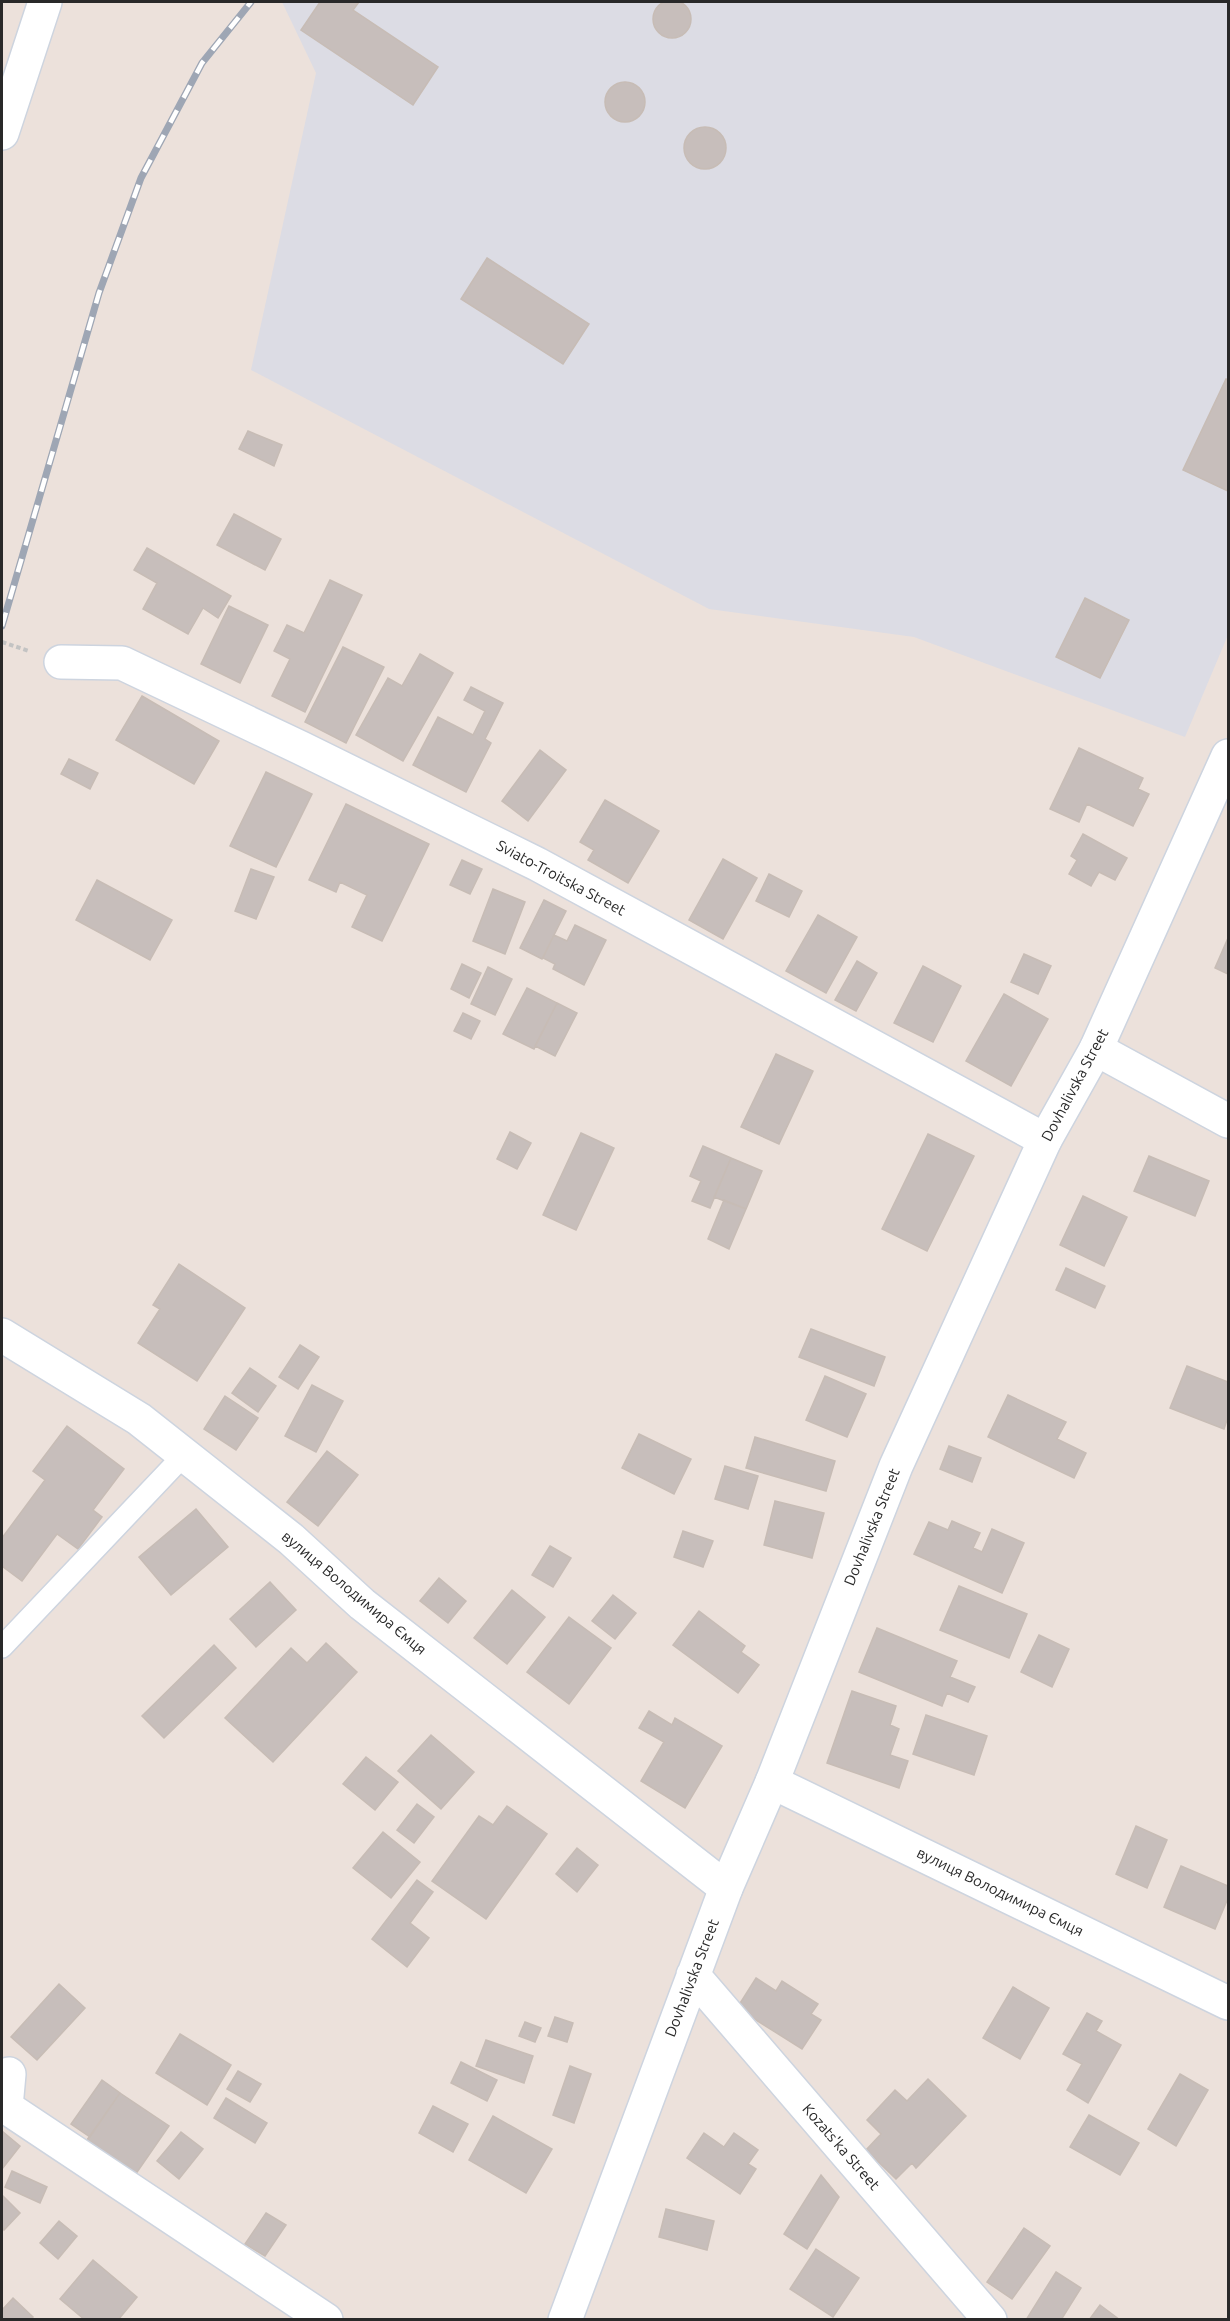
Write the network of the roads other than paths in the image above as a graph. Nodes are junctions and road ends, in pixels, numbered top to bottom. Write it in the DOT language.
graph roads {
  1 [pos="45,2"];
  2 [pos="2,133"];
  3 [pos="61,662"];
  4 [pos="1228,756"];
  5 [pos="1096,1049"];
  6 [pos="1228,1121"];
  7 [pos="1045,1140"];
  8 [pos="2,1335"];
  9 [pos="184,1455"];
  10 [pos="2,1647"];
  11 [pos="772,1782"];
  12 [pos="726,1888"];
  13 [pos="693,1975"];
  14 [pos="1228,2003"];
  15 [pos="9,2074"];
  16 [pos="326,2319"];
  17 [pos="565,2319"];
  18 [pos="990,2319"];
  1 -- 2 [label="street"];
  3 -- 7 [label="street, Sviato-Troitska Street"];
  4 -- 5 [label="street, Dovhalivska Street"];
  5 -- 6 [label="street"];
  5 -- 7 [label="street, Dovhalivska Street"];
  7 -- 11 [label="street, Dovhalivska Street"];
  8 -- 9 [label="street, вулиця Володимира Ємця"];
  9 -- 10 [label="lane"];
  9 -- 12 [label="street, вулиця Володимира Ємця"];
  11 -- 12 [label="street, Dovhalivska Street"];
  11 -- 14 [label="street, вулиця Володимира Ємця"];
  12 -- 13 [label="street, Dovhalivska Street"];
  13 -- 17 [label="street, Dovhalivska Street"];
  13 -- 18 [label="street, Kozats'ka Street"];
  15 -- 16 [label="street"];
}
